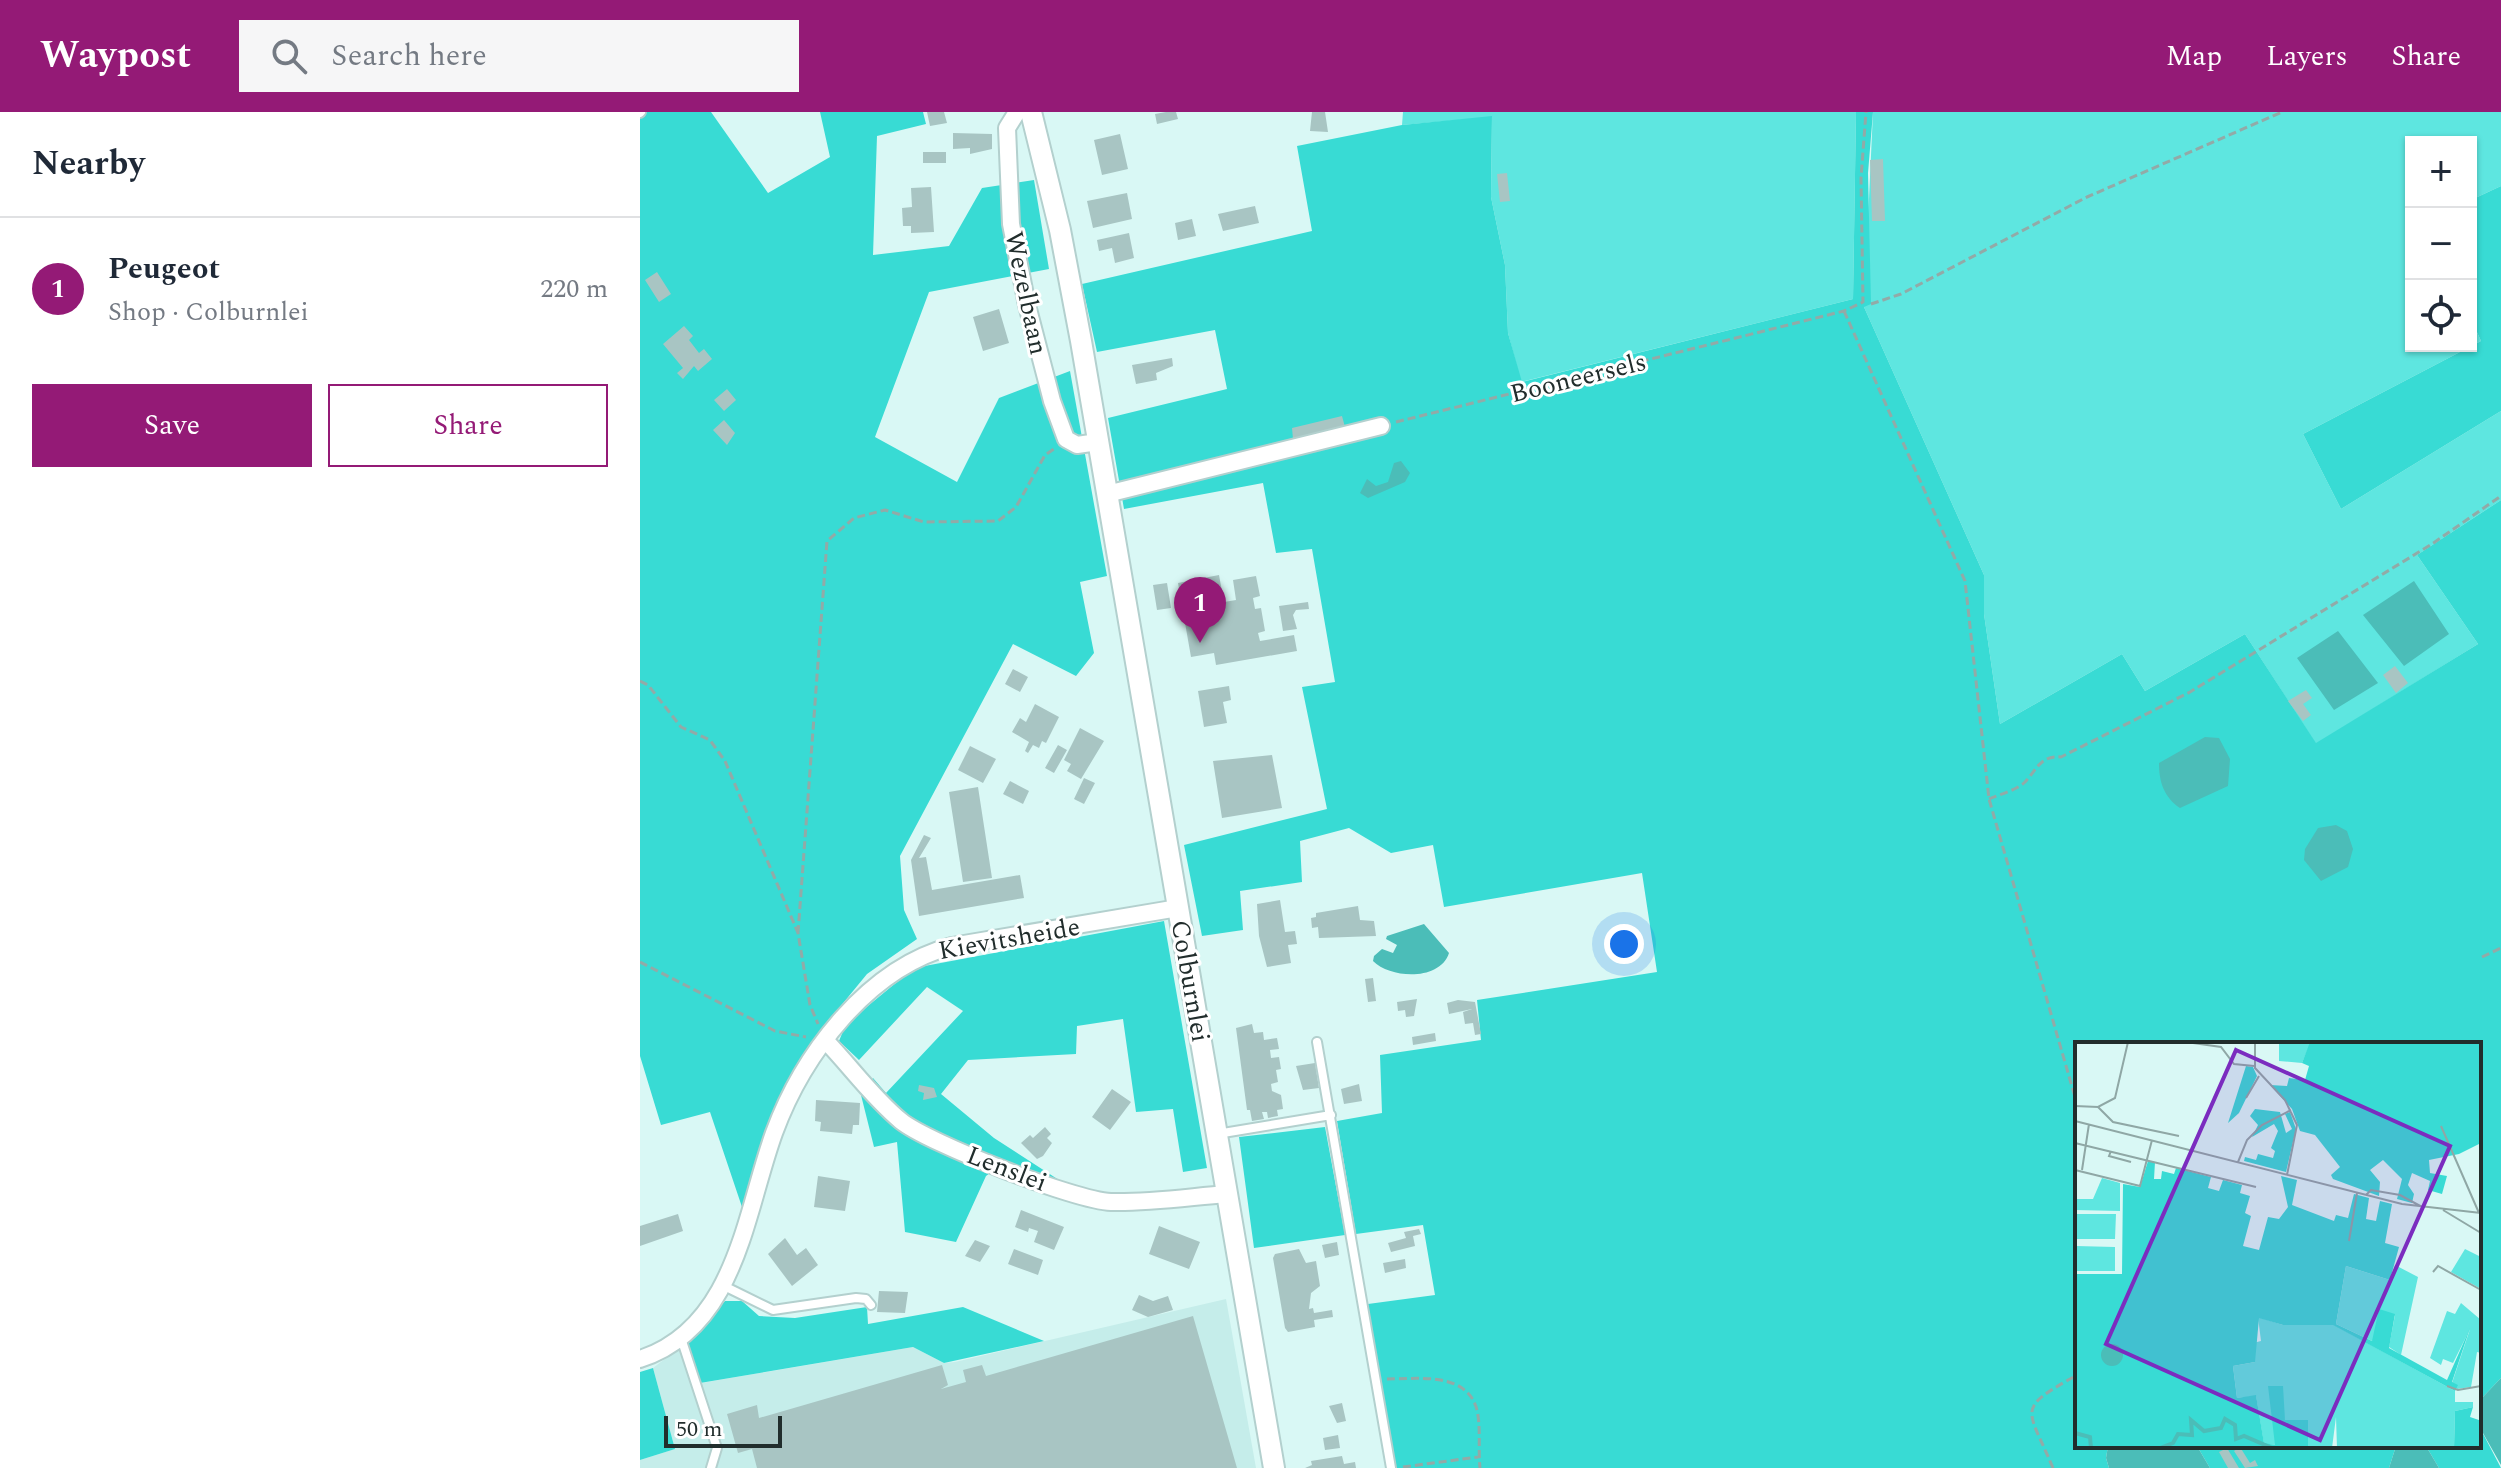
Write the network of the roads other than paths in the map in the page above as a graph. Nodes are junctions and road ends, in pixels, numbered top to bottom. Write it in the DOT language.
graph roads {
  1 [pos="1017,112"];
  2 [pos="1031,112"];
  3 [pos="1381,426"];
  4 [pos="1098,442"];
  5 [pos="1107,494"];
  6 [pos="1178,908"];
  7 [pos="825,1040"];
  8 [pos="1317,1042"];
  9 [pos="1331,1115"];
  10 [pos="1216,1134"];
  11 [pos="1227,1194"];
  12 [pos="722,1285"];
  13 [pos="871,1305"];
  14 [pos="681,1338"];
  15 [pos="645,1357"];
  16 [pos="711,1468"];
  17 [pos="1274,1468"];
  18 [pos="1392,1468"];
  1 -- 4 [label="street, Wezelbaan"];
  2 -- 4 [label="street, Wezelbaan"];
  3 -- 5 [label="street"];
  4 -- 5 [label="street, Wezelbaan"];
  5 -- 6 [label="street, Colburnlei"];
  6 -- 7 [label="street, Kievitsheide"];
  6 -- 10 [label="street, Colburnlei"];
  7 -- 11 [label="street, Lenslei"];
  7 -- 12 [label="street, Kievitsheide"];
  8 -- 9 [label="lane"];
  9 -- 10 [label="lane"];
  9 -- 18 [label="lane"];
  10 -- 11 [label="street, Colburnlei"];
  11 -- 17 [label="street, Colburnlei"];
  12 -- 13 [label="lane"];
  12 -- 14 [label="street, Kievitsheide"];
  14 -- 15 [label="street"];
  14 -- 16 [label="lane"];
}
